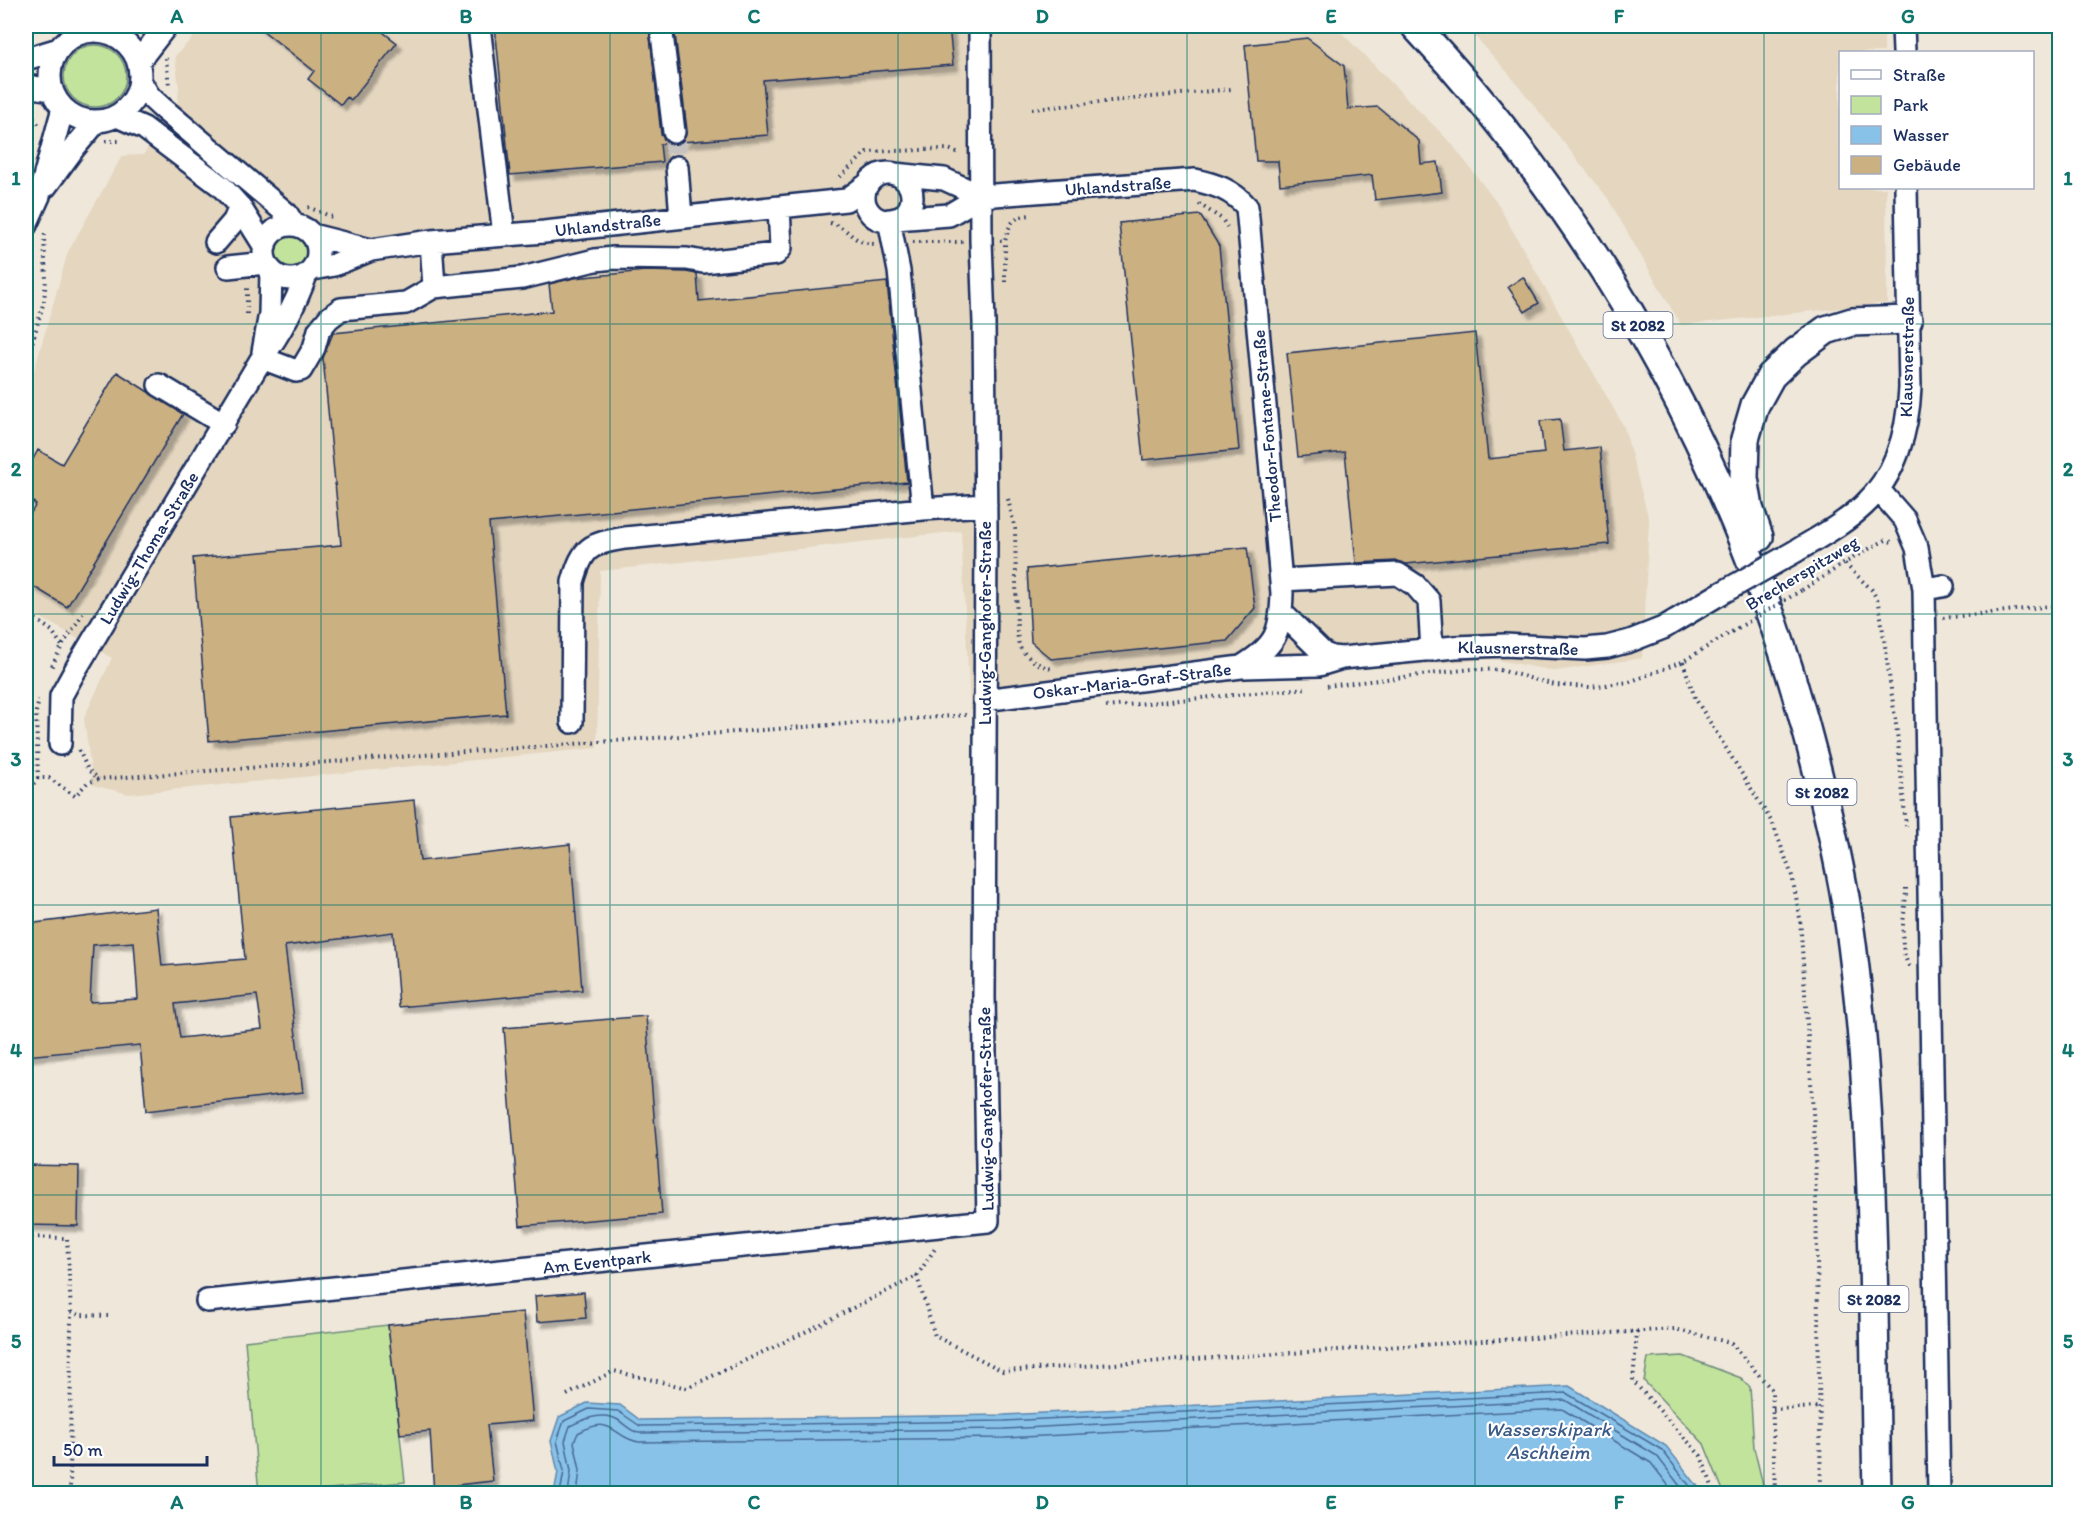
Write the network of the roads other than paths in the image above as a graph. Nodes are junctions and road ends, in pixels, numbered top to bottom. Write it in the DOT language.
graph roads {
  1 [pos="136,26"];
  2 [pos="166,26"];
  3 [pos="479,26"];
  4 [pos="661,26"];
  5 [pos="980,26"];
  6 [pos="1414,26"];
  7 [pos="1903,26"];
  8 [pos="108,33"];
  9 [pos="60,49"];
  10 [pos="1904,51"];
  11 [pos="26,59"];
  12 [pos="139,71"];
  13 [pos="26,86"];
  14 [pos="52,90"];
  15 [pos="63,108"];
  16 [pos="107,118"];
  17 [pos="674,132"];
  18 [pos="677,167"];
  19 [pos="894,174"];
  20 [pos="868,184"];
  21 [pos="1906,189"];
  22 [pos="39,196"];
  23 [pos="981,196"];
  24 [pos="846,200"];
  25 [pos="240,207"];
  26 [pos="779,207"];
  27 [pos="1247,207"];
  28 [pos="681,217"];
  29 [pos="886,219"];
  30 [pos="26,225"];
  31 [pos="303,230"];
  32 [pos="504,235"];
  33 [pos="431,241"];
  34 [pos="216,242"];
  35 [pos="371,250"];
  36 [pos="255,263"];
  37 [pos="309,272"];
  38 [pos="434,287"];
  39 [pos="1915,320"];
  40 [pos="262,358"];
  41 [pos="159,385"];
  42 [pos="224,424"];
  43 [pos="1878,489"];
  44 [pos="986,505"];
  45 [pos="923,508"];
  46 [pos="1281,580"];
  47 [pos="1282,613"];
  48 [pos="1271,643"];
  49 [pos="1432,650"];
  50 [pos="1342,658"];
  51 [pos="1241,667"];
  52 [pos="1788,668"];
  53 [pos="985,707"];
  54 [pos="572,722"];
  55 [pos="69,742"];
  56 [pos="988,1221"];
  57 [pos="207,1300"];
  58 [pos="1877,1494"];
  59 [pos="1939,1494"];
  1 -- 8 [label="street"];
  2 -- 12 [label="street"];
  3 -- 32 [label="street"];
  4 -- 17 [label="street"];
  5 -- 23 [label="street, Ludwig-Ganghofer-Straße"];
  6 -- 52 [label="main road, St 2082"];
  7 -- 10 [label="street"];
  8 -- 9 [label="street"];
  8 -- 12 [label="street"];
  9 -- 11 [label="street"];
  9 -- 14 [label="street"];
  12 -- 16 [label="street"];
  12 -- 31 [label="street"];
  13 -- 14 [label="street"];
  14 -- 15 [label="street"];
  15 -- 16 [label="street"];
  15 -- 22 [label="street"];
  16 -- 22 [label="street"];
  16 -- 25 [label="street"];
  18 -- 28 [label="street"];
  19 -- 20 [label="street, Uhlandstraße"];
  19 -- 23 [label="street, Uhlandstraße"];
  19 -- 29 [label="street"];
  20 -- 24 [label="street, Uhlandstraße"];
  20 -- 29 [label="street"];
  21 -- 39 [label="street, Klausnerstraße"];
  22 -- 30 [label="street"];
  23 -- 27 [label="street, Uhlandstraße"];
  23 -- 29 [label="street, Uhlandstraße"];
  23 -- 44 [label="street, Ludwig-Ganghofer-Straße"];
  24 -- 26 [label="street, Uhlandstraße"];
  24 -- 29 [label="street"];
  25 -- 34 [label="street"];
  25 -- 36 [label="street"];
  26 -- 28 [label="street, Uhlandstraße"];
  26 -- 38 [label="street"];
  27 -- 46 [label="street, Theodor-Fontane-Straße"];
  28 -- 32 [label="street, Uhlandstraße"];
  29 -- 45 [label="street"];
  31 -- 35 [label="street, Uhlandstraße"];
  31 -- 36 [label="street"];
  31 -- 37 [label="street"];
  32 -- 33 [label="street, Uhlandstraße"];
  33 -- 35 [label="street, Uhlandstraße"];
  33 -- 38 [label="street"];
  35 -- 37 [label="street, Uhlandstraße"];
  36 -- 37 [label="street, Uhlandstraße"];
  36 -- 40 [label="street, Ludwig-Thoma-Straße"];
  37 -- 40 [label="street, Ludwig-Thoma-Straße"];
  38 -- 40 [label="street"];
  39 -- 43 [label="street, Klausnerstraße"];
  39 -- 52 [label="main road"];
  40 -- 42 [label="street, Ludwig-Thoma-Straße"];
  41 -- 42 [label="street"];
  42 -- 55 [label="street, Ludwig-Thoma-Straße"];
  43 -- 49 [label="street, Klausnerstraße, bridge"];
  43 -- 59 [label="street"];
  44 -- 45 [label="street"];
  44 -- 53 [label="street, Ludwig-Ganghofer-Straße"];
  45 -- 54 [label="street"];
  46 -- 47 [label="street, Theodor-Fontane-Straße"];
  46 -- 49 [label="street"];
  47 -- 48 [label="street, Theodor-Fontane-Straße"];
  47 -- 50 [label="street, Klausnerstraße"];
  48 -- 51 [label="street, Oskar-Maria-Graf-Straße"];
  49 -- 50 [label="street, Klausnerstraße"];
  50 -- 51 [label="street, Klausnerstraße"];
  51 -- 53 [label="street, Oskar-Maria-Graf-Straße"];
  52 -- 58 [label="main road, St 2082"];
  53 -- 56 [label="street, Ludwig-Ganghofer-Straße"];
  56 -- 57 [label="street, Am Eventpark"];
}
